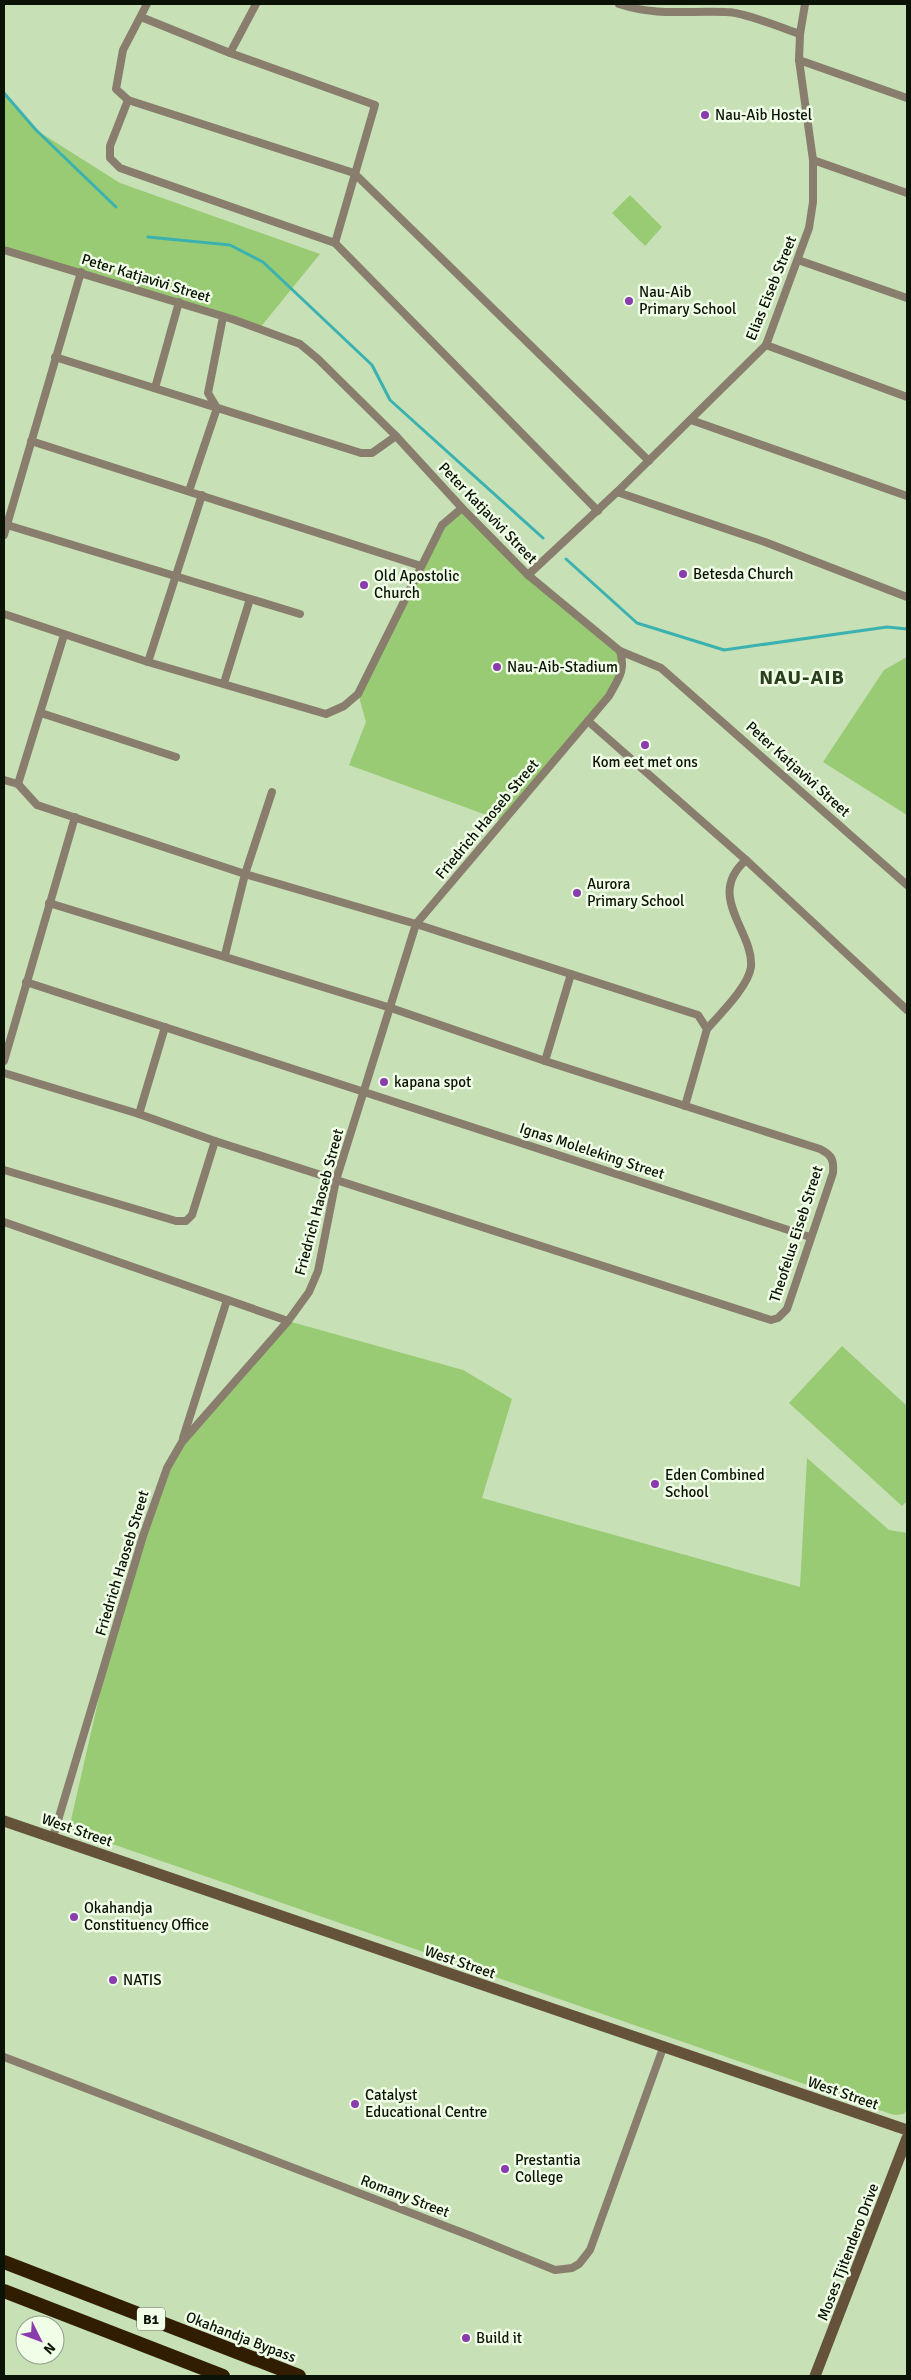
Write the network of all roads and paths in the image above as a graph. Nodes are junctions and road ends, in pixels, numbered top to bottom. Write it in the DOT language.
graph roads {
  1 [pos="147,4"];
  2 [pos="256,4"];
  3 [pos="619,4"];
  4 [pos="805,4"];
  5 [pos="141,17"];
  6 [pos="800,34"];
  7 [pos="230,53"];
  8 [pos="800,60"];
  9 [pos="907,98"];
  10 [pos="128,100"];
  11 [pos="813,160"];
  12 [pos="354,173"];
  13 [pos="907,193"];
  14 [pos="335,243"];
  15 [pos="4,250"];
  16 [pos="798,260"];
  17 [pos="82,272"];
  18 [pos="907,298"];
  19 [pos="179,302"];
  20 [pos="223,317"];
  21 [pos="766,346"];
  22 [pos="55,356"];
  23 [pos="155,388"];
  24 [pos="907,398"];
  25 [pos="217,408"];
  26 [pos="692,420"];
  27 [pos="396,436"];
  28 [pos="31,441"];
  29 [pos="649,461"];
  30 [pos="189,491"];
  31 [pos="617,492"];
  32 [pos="202,496"];
  33 [pos="907,496"];
  34 [pos="462,508"];
  35 [pos="598,511"];
  36 [pos="7,524"];
  37 [pos="4,535"];
  38 [pos="420,566"];
  39 [pos="528,575"];
  40 [pos="175,577"];
  41 [pos="907,597"];
  42 [pos="250,599"];
  43 [pos="4,614"];
  44 [pos="300,614"];
  45 [pos="64,635"];
  46 [pos="620,650"];
  47 [pos="148,662"];
  48 [pos="224,683"];
  49 [pos="41,714"];
  50 [pos="588,721"];
  51 [pos="176,757"];
  52 [pos="4,780"];
  53 [pos="18,784"];
  54 [pos="272,792"];
  55 [pos="75,817"];
  56 [pos="746,860"];
  57 [pos="245,874"];
  58 [pos="907,885"];
  59 [pos="49,903"];
  60 [pos="416,924"];
  61 [pos="224,955"];
  62 [pos="571,974"];
  63 [pos="26,982"];
  64 [pos="391,1008"];
  65 [pos="907,1010"];
  66 [pos="165,1027"];
  67 [pos="706,1029"];
  68 [pos="4,1061"];
  69 [pos="544,1061"];
  70 [pos="4,1073"];
  71 [pos="364,1091"];
  72 [pos="685,1106"];
  73 [pos="139,1114"];
  74 [pos="215,1141"];
  75 [pos="4,1170"];
  76 [pos="336,1180"];
  77 [pos="4,1222"];
  78 [pos="810,1237"];
  79 [pos="228,1300"];
  80 [pos="288,1321"];
  81 [pos="182,1442"];
  82 [pos="4,1821"];
  83 [pos="53,1837"];
  84 [pos="663,2048"];
  85 [pos="4,2057"];
  86 [pos="907,2130"];
  87 [pos="907,2138"];
  88 [pos="4,2262"];
  89 [pos="4,2291"];
  90 [pos="223,2376"];
  91 [pos="299,2376"];
  92 [pos="815,2376"];
  1 -- 5 [label="street"];
  2 -- 7 [label="street"];
  3 -- 6 [label="street"];
  4 -- 6 [label="street, Elias Eiseb Street"];
  5 -- 7 [label="street"];
  5 -- 10 [label="street"];
  6 -- 8 [label="street, Elias Eiseb Street"];
  7 -- 12 [label="street"];
  8 -- 9 [label="street"];
  8 -- 11 [label="street, Elias Eiseb Street"];
  10 -- 12 [label="street"];
  10 -- 14 [label="street"];
  11 -- 13 [label="street"];
  11 -- 16 [label="street, Elias Eiseb Street"];
  12 -- 14 [label="street"];
  12 -- 29 [label="street"];
  14 -- 35 [label="street"];
  15 -- 17 [label="street, Peter Katjavivi Street"];
  16 -- 18 [label="street"];
  16 -- 21 [label="street, Elias Eiseb Street"];
  17 -- 19 [label="street, Peter Katjavivi Street"];
  17 -- 22 [label="street"];
  19 -- 20 [label="street, Peter Katjavivi Street"];
  19 -- 23 [label="street"];
  20 -- 25 [label="street"];
  20 -- 27 [label="street, Peter Katjavivi Street"];
  21 -- 24 [label="street"];
  21 -- 26 [label="street, Elias Eiseb Street"];
  22 -- 23 [label="street"];
  22 -- 28 [label="street"];
  23 -- 25 [label="street"];
  25 -- 27 [label="street"];
  25 -- 30 [label="street"];
  26 -- 29 [label="street, Elias Eiseb Street"];
  26 -- 33 [label="street"];
  27 -- 34 [label="street, Peter Katjavivi Street"];
  28 -- 30 [label="street"];
  28 -- 36 [label="street"];
  29 -- 31 [label="street, Elias Eiseb Street"];
  30 -- 32 [label="street"];
  31 -- 35 [label="street, Elias Eiseb Street"];
  31 -- 41 [label="street"];
  32 -- 38 [label="street"];
  32 -- 40 [label="street"];
  34 -- 38 [label="street"];
  34 -- 39 [label="street, Peter Katjavivi Street"];
  35 -- 39 [label="street, Elias Eiseb Street"];
  36 -- 37 [label="street"];
  36 -- 40 [label="street"];
  38 -- 48 [label="street"];
  39 -- 46 [label="street, Peter Katjavivi Street"];
  40 -- 42 [label="street"];
  40 -- 47 [label="street"];
  42 -- 44 [label="street"];
  42 -- 48 [label="street"];
  43 -- 45 [label="street"];
  45 -- 47 [label="street"];
  45 -- 49 [label="street"];
  46 -- 50 [label="street, Friedrich Haoseb Street"];
  46 -- 58 [label="street, Peter Katjavivi Street"];
  47 -- 48 [label="street"];
  49 -- 51 [label="street"];
  49 -- 53 [label="street"];
  50 -- 56 [label="street"];
  50 -- 60 [label="street, Friedrich Haoseb Street"];
  52 -- 53 [label="street"];
  53 -- 55 [label="street"];
  54 -- 57 [label="street"];
  55 -- 57 [label="street"];
  55 -- 59 [label="street"];
  56 -- 65 [label="street"];
  56 -- 67 [label="street"];
  57 -- 60 [label="street"];
  57 -- 61 [label="street"];
  59 -- 61 [label="street, Theofelus Eiseb Street"];
  59 -- 63 [label="street"];
  60 -- 62 [label="street"];
  60 -- 64 [label="street, Friedrich Haoseb Street"];
  61 -- 64 [label="street, Theofelus Eiseb Street"];
  62 -- 67 [label="street"];
  62 -- 69 [label="street"];
  63 -- 66 [label="street, Ignas Moleleking Street"];
  63 -- 68 [label="street"];
  64 -- 69 [label="street, Theofelus Eiseb Street"];
  64 -- 71 [label="street, Friedrich Haoseb Street"];
  66 -- 71 [label="street, Ignas Moleleking Street"];
  66 -- 73 [label="street"];
  67 -- 72 [label="street"];
  69 -- 72 [label="street, Theofelus Eiseb Street"];
  70 -- 73 [label="street"];
  71 -- 76 [label="street, Friedrich Haoseb Street"];
  71 -- 78 [label="street, Ignas Moleleking Street"];
  72 -- 78 [label="street, Theofelus Eiseb Street"];
  73 -- 74 [label="street"];
  74 -- 75 [label="street"];
  74 -- 76 [label="street"];
  76 -- 78 [label="street, Theofelus Eiseb Street"];
  76 -- 80 [label="street, Friedrich Haoseb Street"];
  77 -- 79 [label="street"];
  79 -- 80 [label="street"];
  79 -- 81 [label="street"];
  80 -- 81 [label="street, Friedrich Haoseb Street"];
  81 -- 83 [label="street, Friedrich Haoseb Street"];
  82 -- 83 [label="street, West Street"];
  83 -- 84 [label="street, West Street"];
  84 -- 85 [label="street, Romany Street"];
  84 -- 86 [label="street, West Street"];
  87 -- 92 [label="street, Moses Tjitendero Drive"];
  88 -- 91 [label="highway, Okahandja Bypass / B1"];
  89 -- 90 [label="highway, B1"];
}
